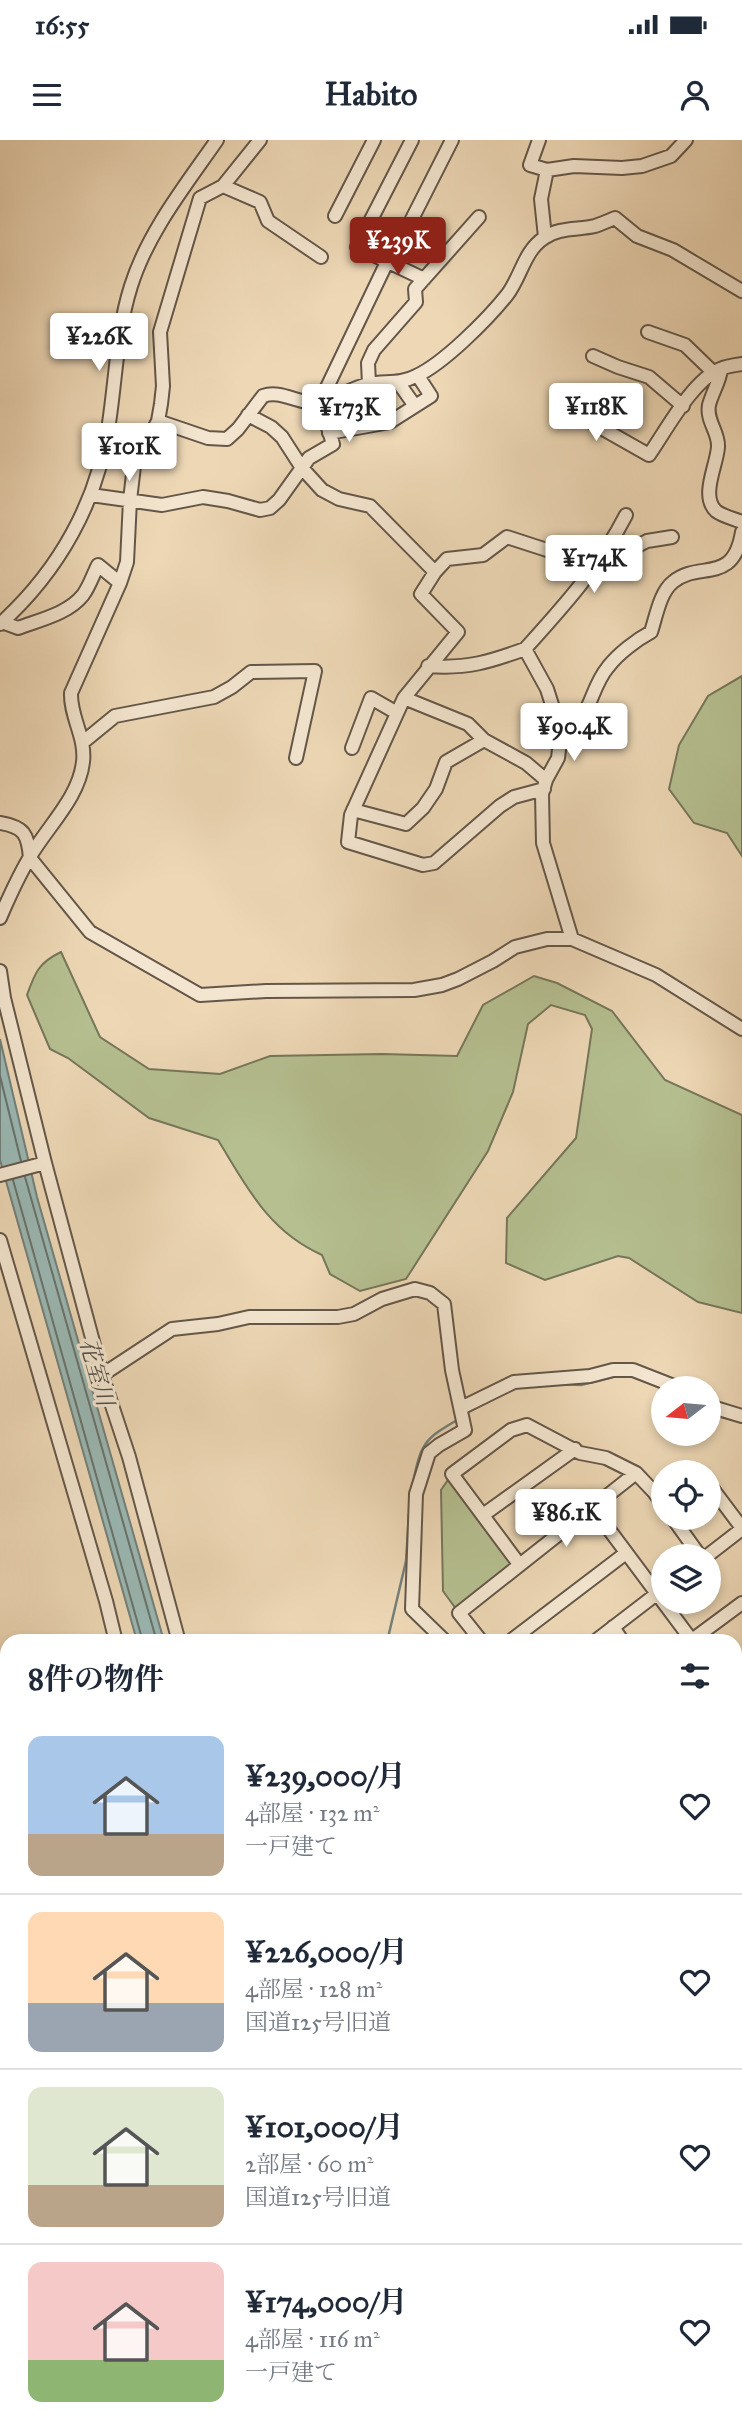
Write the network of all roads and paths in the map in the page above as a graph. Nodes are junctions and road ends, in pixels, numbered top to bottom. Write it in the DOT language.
graph roads {
  1 [pos="217,140"];
  2 [pos="260,140"];
  3 [pos="374,140"];
  4 [pos="412,140"];
  5 [pos="452,140"];
  6 [pos="539,140"];
  7 [pos="686,140"];
  8 [pos="547,170"];
  9 [pos="223,186"];
  10 [pos="182,192"];
  11 [pos="201,198"];
  12 [pos="335,216"];
  13 [pos="479,217"];
  14 [pos="545,237"];
  15 [pos="321,257"];
  16 [pos="387,262"];
  17 [pos="424,279"];
  18 [pos="742,291"];
  19 [pos="648,332"];
  20 [pos="593,356"];
  21 [pos="742,363"];
  22 [pos="717,371"];
  23 [pos="418,376"];
  24 [pos="398,382"];
  25 [pos="369,384"];
  26 [pos="320,402"];
  27 [pos="559,404"];
  28 [pos="415,406"];
  29 [pos="683,406"];
  30 [pos="248,415"];
  31 [pos="158,421"];
  32 [pos="330,433"];
  33 [pos="302,468"];
  34 [pos="91,495"];
  35 [pos="130,500"];
  36 [pos="626,515"];
  37 [pos="742,522"];
  38 [pos="742,532"];
  39 [pos="672,537"];
  40 [pos="595,568"];
  41 [pos="435,572"];
  42 [pos="120,583"];
  43 [pos="1,623"];
  44 [pos="525,649"];
  45 [pos="428,666"];
  46 [pos="404,698"];
  47 [pos="397,713"];
  48 [pos="561,733"];
  49 [pos="484,740"];
  50 [pos="82,743"];
  51 [pos="352,748"];
  52 [pos="296,758"];
  53 [pos="545,784"];
  54 [pos="353,810"];
  55 [pos="0,823"];
  56 [pos="30,858"];
  57 [pos="0,918"];
  58 [pos="572,939"];
  59 [pos="0,971"];
  60 [pos="742,1029"];
  61 [pos="45,1163"];
  62 [pos="0,1175"];
  63 [pos="0,1240"];
  64 [pos="102,1375"];
  65 [pos="651,1377"];
  66 [pos="461,1408"];
  67 [pos="721,1410"];
  68 [pos="742,1416"];
  69 [pos="575,1450"];
  70 [pos="636,1473"];
  71 [pos="651,1484"];
  72 [pos="721,1500"];
  73 [pos="593,1508"];
  74 [pos="483,1516"];
  75 [pos="742,1529"];
  76 [pos="721,1545"];
  77 [pos="626,1553"];
  78 [pos="519,1564"];
  79 [pos="651,1581"];
  80 [pos="651,1598"];
  81 [pos="742,1602"];
  82 [pos="675,1614"];
  83 [pos="612,1627"];
  84 [pos="114,1634"];
  85 [pos="177,1634"];
  86 [pos="438,1634"];
  87 [pos="476,1634"];
  88 [pos="520,1634"];
  89 [pos="604,1634"];
  90 [pos="617,1634"];
  91 [pos="688,1634"];
  92 [pos="701,1634"];
  1 -- 10 [label="street"];
  2 -- 9 [label="street"];
  3 -- 12 [label="street"];
  4 -- 16 [label="street"];
  5 -- 16 [label="street"];
  6 -- 8 [label="street"];
  7 -- 8 [label="street"];
  8 -- 14 [label="street"];
  9 -- 11 [label="street"];
  9 -- 15 [label="street"];
  10 -- 11 [label="street"];
  10 -- 34 [label="street"];
  11 -- 31 [label="street"];
  13 -- 17 [label="street"];
  14 -- 18 [label="street"];
  14 -- 23 [label="street"];
  16 -- 17 [label="street"];
  16 -- 26 [label="street"];
  17 -- 25 [label="street"];
  19 -- 22 [label="street"];
  20 -- 29 [label="street"];
  21 -- 22 [label="street"];
  22 -- 29 [label="street"];
  22 -- 37 [label="street"];
  23 -- 24 [label="street"];
  23 -- 28 [label="street"];
  24 -- 25 [label="street"];
  24 -- 28 [label="street"];
  25 -- 26 [label="street"];
  26 -- 30 [label="street"];
  26 -- 32 [label="street"];
  27 -- 29 [label="street"];
  28 -- 32 [label="street"];
  30 -- 31 [label="street"];
  30 -- 33 [label="street"];
  31 -- 35 [label="street"];
  32 -- 33 [label="street"];
  33 -- 35 [label="street"];
  33 -- 41 [label="street"];
  34 -- 35 [label="street"];
  34 -- 43 [label="street"];
  35 -- 42 [label="street"];
  36 -- 40 [label="street"];
  38 -- 48 [label="street"];
  39 -- 40 [label="street"];
  40 -- 41 [label="street"];
  40 -- 44 [label="street"];
  41 -- 45 [label="street"];
  42 -- 43 [label="street"];
  42 -- 50 [label="street"];
  44 -- 45 [label="street"];
  44 -- 48 [label="street"];
  45 -- 46 [label="street"];
  46 -- 47 [label="street"];
  46 -- 49 [label="street"];
  47 -- 51 [label="street"];
  47 -- 54 [label="street"];
  48 -- 53 [label="street"];
  49 -- 53 [label="street"];
  49 -- 54 [label="street"];
  50 -- 52 [label="street"];
  50 -- 56 [label="street"];
  53 -- 54 [label="street"];
  53 -- 58 [label="street"];
  55 -- 56 [label="street"];
  56 -- 57 [label="street"];
  56 -- 58 [label="street"];
  58 -- 60 [label="street"];
  59 -- 61 [label="street"];
  61 -- 62 [label="street"];
  61 -- 64 [label="street"];
  63 -- 84 [label="street"];
  64 -- 66 [label="street"];
  64 -- 85 [label="street"];
  65 -- 66 [label="street"];
  66 -- 86 [label="street"];
  67 -- 68 [label="street"];
  69 -- 70 [label="street"];
  69 -- 74 [label="street"];
  69 -- 74 [label="street"];
  70 -- 71 [label="street"];
  70 -- 73 [label="street"];
  72 -- 75 [label="street"];
  73 -- 77 [label="street"];
  73 -- 78 [label="street"];
  74 -- 78 [label="street"];
  75 -- 76 [label="street"];
  77 -- 79 [label="street"];
  77 -- 88 [label="street"];
  78 -- 87 [label="street"];
  80 -- 83 [label="street"];
  81 -- 92 [label="street"];
  82 -- 91 [label="street"];
  83 -- 89 [label="street"];
  83 -- 90 [label="street"];
}
